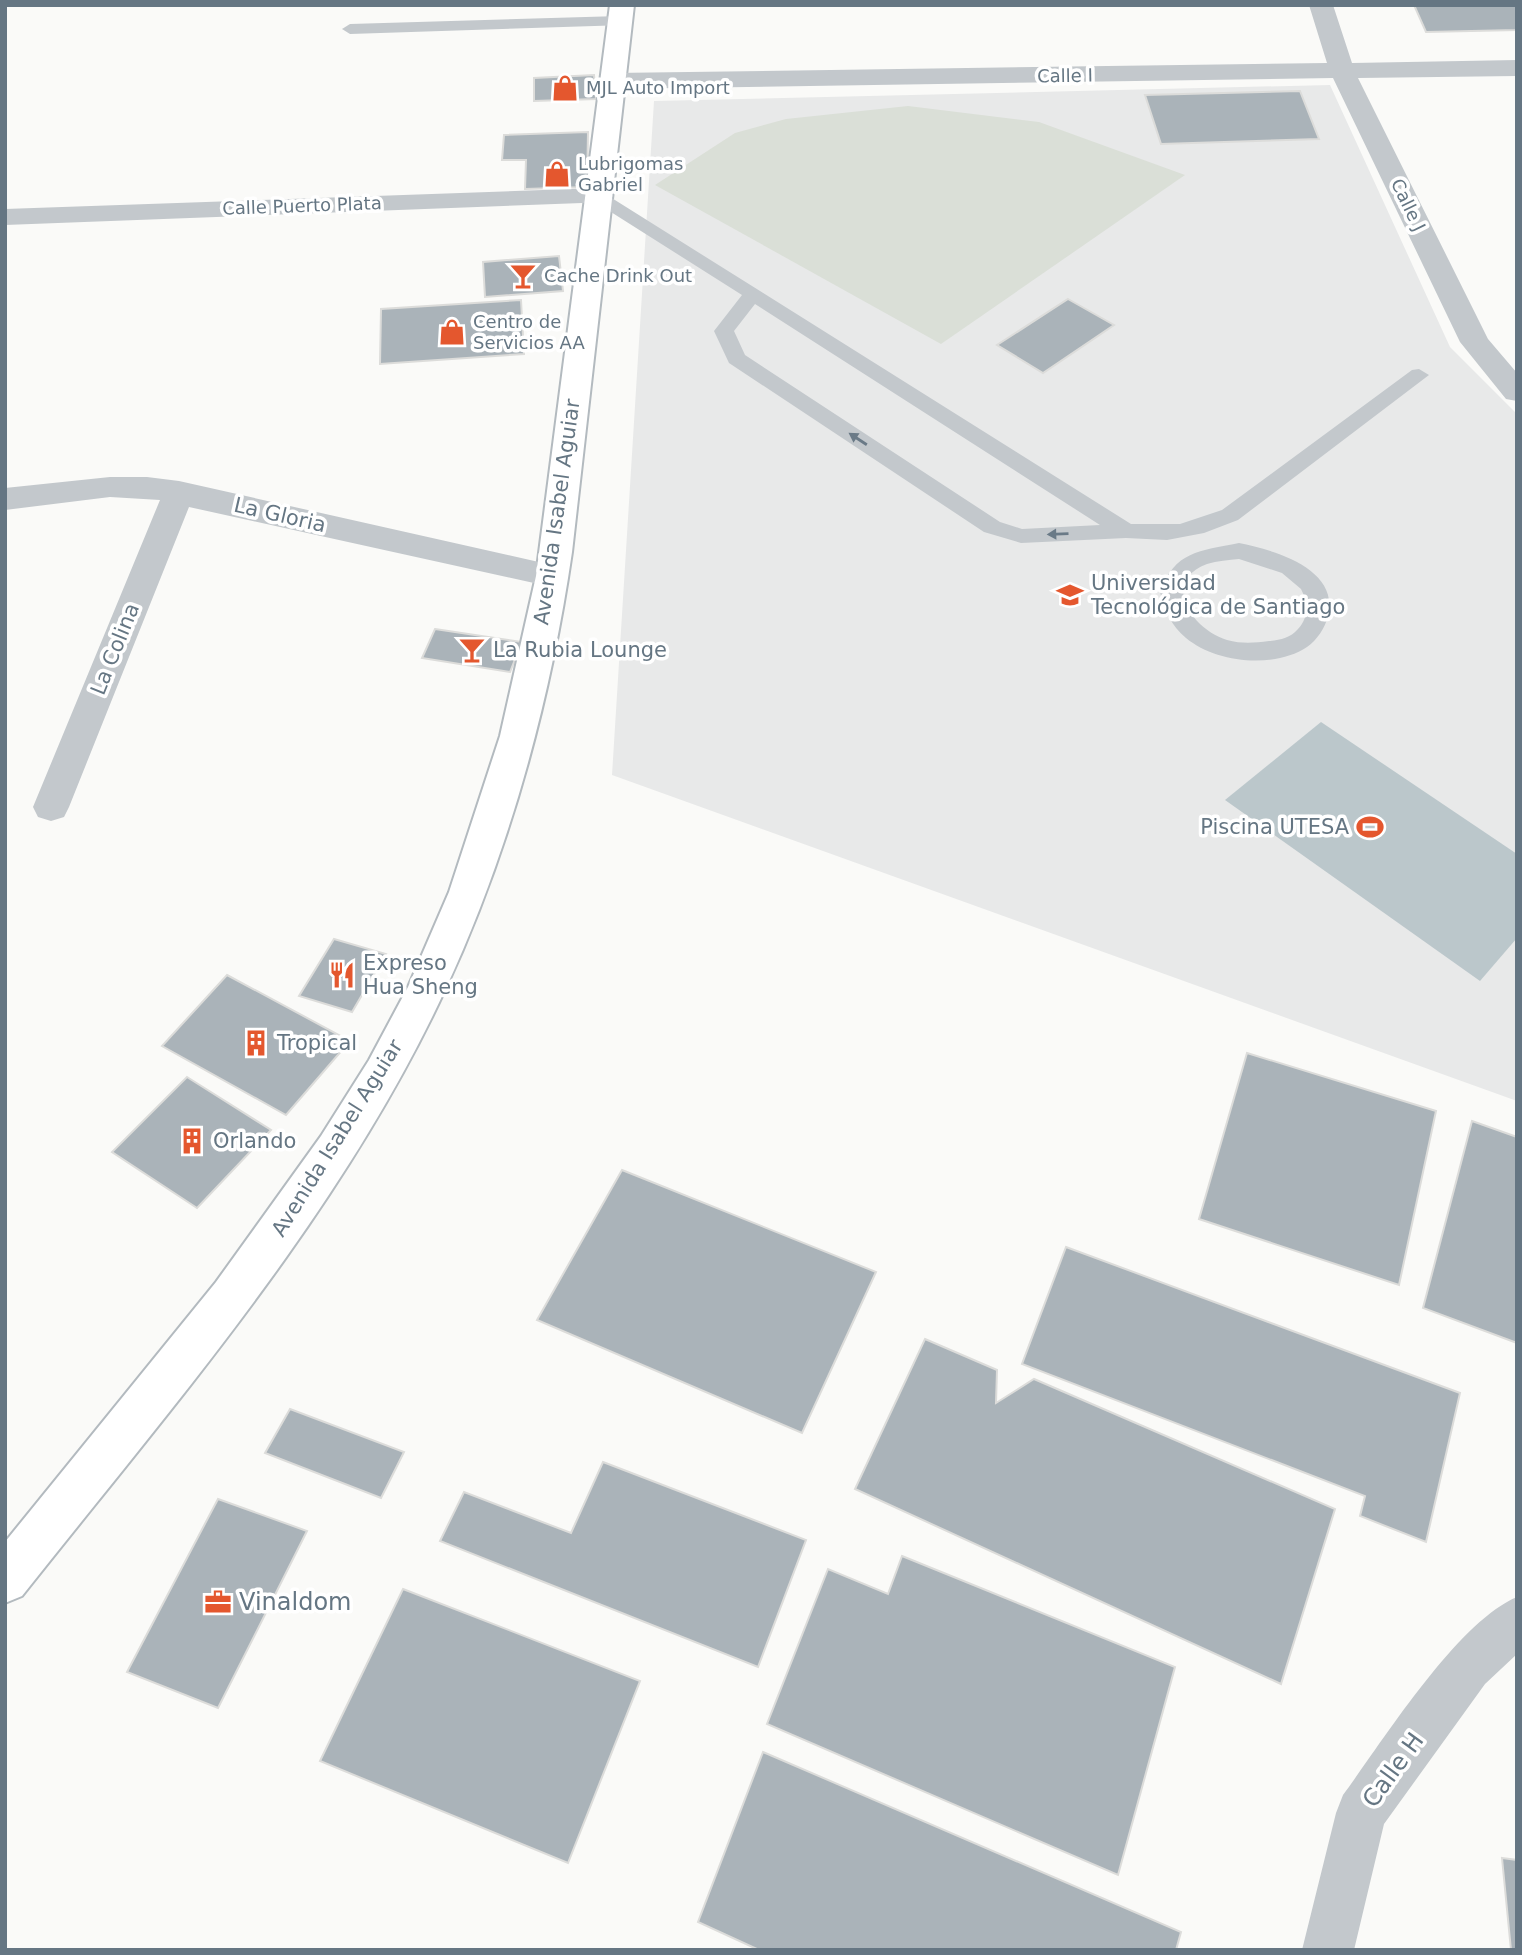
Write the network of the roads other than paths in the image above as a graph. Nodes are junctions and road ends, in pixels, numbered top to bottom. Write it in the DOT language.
graph roads {
  1 [pos="1321,5"];
  2 [pos="621,13"];
  3 [pos="350,29"];
  4 [pos="1517,68"];
  5 [pos="1343,73"];
  6 [pos="613,81"];
  7 [pos="599,196"];
  8 [pos="5,217"];
  9 [pos="753,294"];
  10 [pos="1419,375"];
  11 [pos="1517,392"];
  12 [pos="179,492"];
  13 [pos="5,499"];
  14 [pos="1197,530"];
  15 [pos="1126,531"];
  16 [pos="1212,553"];
  17 [pos="552,576"];
  18 [pos="51,807"];
  19 [pos="5,1579"];
  20 [pos="1517,1621"];
  21 [pos="1328,1950"];
  1 -- 5 [label="street, Calle J"];
  2 -- 3 [label="lane"];
  2 -- 6 [label="main road, Avenida Isabel Aguiar"];
  4 -- 5 [label="street, Calle I"];
  5 -- 6 [label="street, Calle I"];
  5 -- 11 [label="street, Calle J"];
  6 -- 7 [label="main road, Avenida Isabel Aguiar"];
  7 -- 8 [label="street, Calle Puerto Plata"];
  7 -- 9 [label="lane"];
  7 -- 17 [label="main road, Avenida Isabel Aguiar"];
  9 -- 15 [label="lane"];
  15 -- 9 [label="lane, one-way"];
  10 -- 14 [label="lane"];
  12 -- 13 [label="street, La Gloria"];
  12 -- 17 [label="street, La Gloria"];
  12 -- 18 [label="street, La Colina"];
  14 -- 15 [label="lane"];
  14 -- 16 [label="lane"];
  16 -- 16 [label="lane"];
  17 -- 19 [label="main road, Avenida Isabel Aguiar"];
  20 -- 21 [label="street, Calle H"];
}
